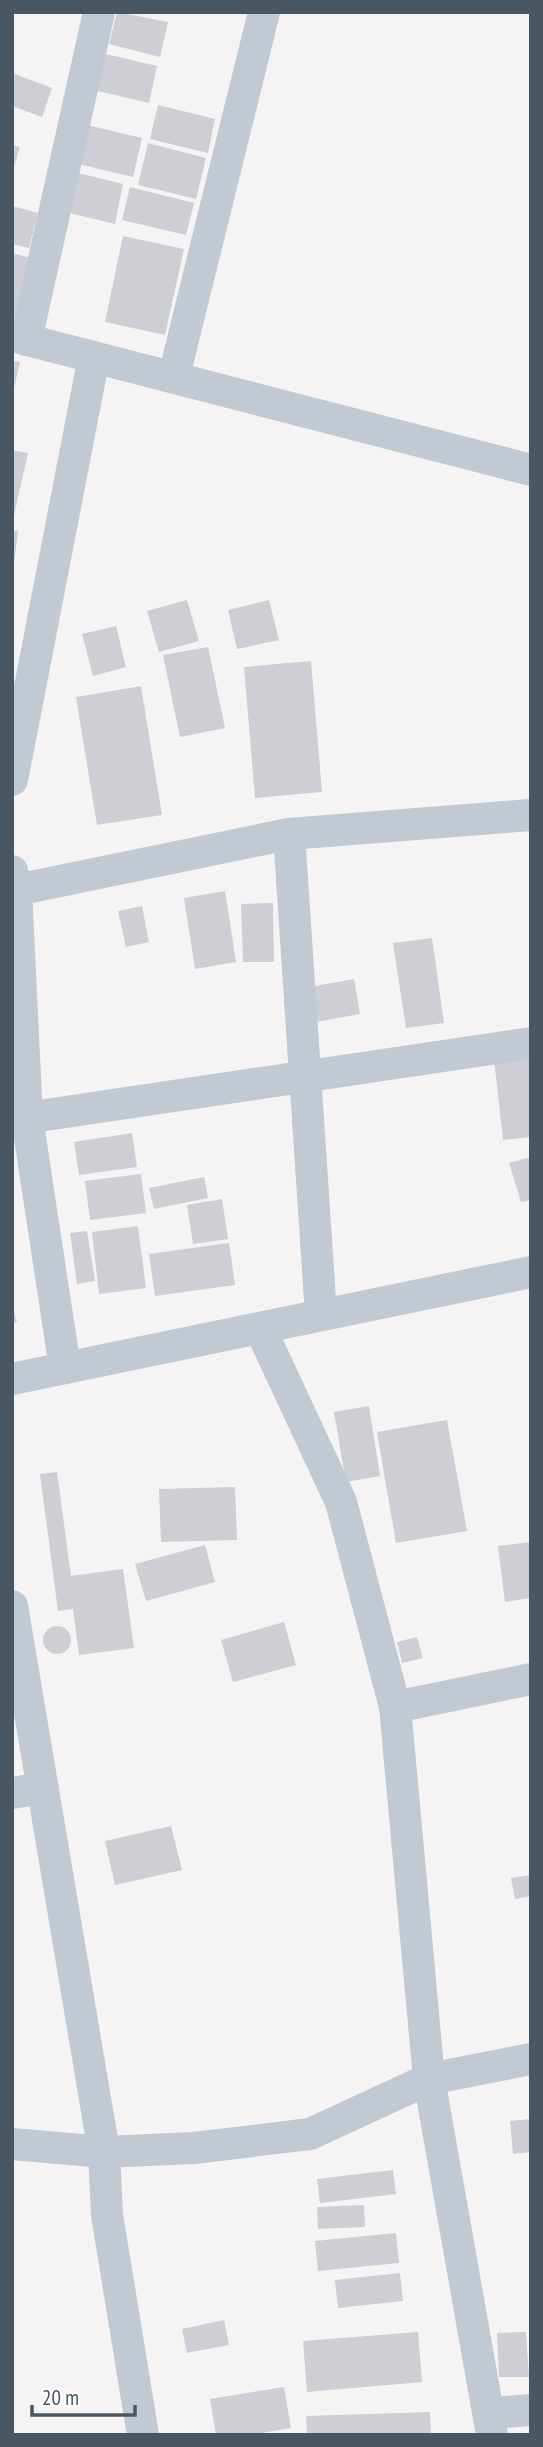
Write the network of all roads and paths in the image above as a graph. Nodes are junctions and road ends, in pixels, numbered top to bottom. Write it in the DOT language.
graph roads {
  1 [pos="99,12"];
  2 [pos="264,12"];
  3 [pos="19,338"];
  4 [pos="94,357"];
  5 [pos="174,376"];
  6 [pos="531,470"];
  7 [pos="12,780"];
  8 [pos="531,815"];
  9 [pos="289,834"];
  10 [pos="14,880"];
  11 [pos="531,1043"];
  12 [pos="305,1076"];
  13 [pos="20,1119"];
  14 [pos="531,1272"];
  15 [pos="321,1315"];
  16 [pos="260,1328"];
  17 [pos="65,1368"];
  18 [pos="12,1379"];
  19 [pos="12,1606"];
  20 [pos="531,1679"];
  21 [pos="395,1707"];
  22 [pos="43,1787"];
  23 [pos="12,1793"];
  24 [pos="531,2059"];
  25 [pos="429,2079"];
  26 [pos="12,2144"];
  27 [pos="104,2152"];
  28 [pos="531,2410"];
  29 [pos="491,2424"];
  30 [pos="143,2435"];
  1 -- 3 [label="street"];
  2 -- 5 [label="street"];
  3 -- 4 [label="street"];
  4 -- 5 [label="street"];
  4 -- 7 [label="street"];
  5 -- 6 [label="street"];
  8 -- 9 [label="street"];
  9 -- 10 [label="street"];
  9 -- 12 [label="street"];
  10 -- 13 [label="street"];
  11 -- 12 [label="street"];
  12 -- 13 [label="street"];
  12 -- 15 [label="street"];
  13 -- 17 [label="street"];
  14 -- 15 [label="street"];
  15 -- 16 [label="street"];
  16 -- 17 [label="street"];
  16 -- 21 [label="street"];
  17 -- 18 [label="street"];
  19 -- 22 [label="street"];
  20 -- 21 [label="street"];
  21 -- 25 [label="street"];
  22 -- 23 [label="street"];
  22 -- 27 [label="street"];
  24 -- 25 [label="street"];
  25 -- 27 [label="street"];
  25 -- 29 [label="street"];
  26 -- 27 [label="street"];
  27 -- 30 [label="street"];
  28 -- 29 [label="street"];
}
